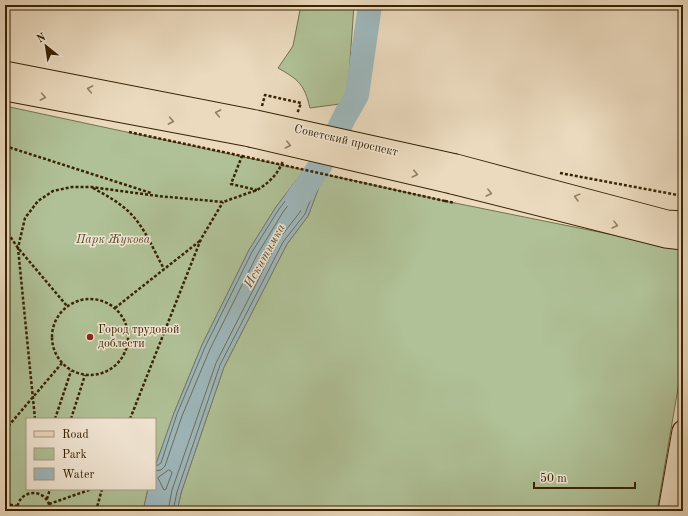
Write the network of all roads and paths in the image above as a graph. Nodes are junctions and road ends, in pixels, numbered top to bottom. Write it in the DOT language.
graph roads {
  1 [pos="5,72"];
  2 [pos="5,90"];
  3 [pos="296,117"];
  4 [pos="256,122"];
  5 [pos="5,146"];
  6 [pos="283,159"];
  7 [pos="558,173"];
  8 [pos="451,183"];
  9 [pos="91,187"];
  10 [pos="257,190"];
  11 [pos="158,196"];
  12 [pos="683,196"];
  13 [pos="223,202"];
  14 [pos="683,222"];
  15 [pos="5,229"];
  16 [pos="201,239"];
  17 [pos="683,239"];
  18 [pos="18,248"];
  19 [pos="164,269"];
  20 [pos="67,306"];
  21 [pos="115,308"];
  22 [pos="62,363"];
  23 [pos="71,371"];
  24 [pos="85,375"];
  25 [pos="33,397"];
  26 [pos="35,418"];
  27 [pos="56,418"];
  28 [pos="71,418"];
  29 [pos="130,418"];
  30 [pos="5,430"];
  31 [pos="683,431"];
  32 [pos="32,490"];
  33 [pos="50,490"];
  34 [pos="89,490"];
  35 [pos="102,490"];
  36 [pos="31,493"];
  37 [pos="47,499"];
  38 [pos="5,504"];
  39 [pos="49,504"];
  40 [pos="17,506"];
  41 [pos="17,511"];
  42 [pos="50,511"];
  43 [pos="96,511"];
  44 [pos="669,511"];
  4 -- 1 [label="main road, Советский проспект, one-way"];
  2 -- 4 [label="main road, Советский проспект, one-way"];
  3 -- 4 [label="path"];
  4 -- 8 [label="main road, Советский проспект, bridge"];
  5 -- 11 [label="path"];
  6 -- 10 [label="path"];
  7 -- 12 [label="path"];
  8 -- 10 [label="path, bridge"];
  14 -- 8 [label="main road, Советский проспект, one-way"];
  8 -- 17 [label="main road, Советский проспект, one-way"];
  9 -- 11 [label="path"];
  9 -- 18 [label="path"];
  9 -- 19 [label="path"];
  10 -- 13 [label="path"];
  11 -- 13 [label="path"];
  13 -- 16 [label="path"];
  15 -- 18 [label="path"];
  16 -- 19 [label="path"];
  16 -- 29 [label="path"];
  18 -- 20 [label="path"];
  18 -- 25 [label="path"];
  19 -- 21 [label="path"];
  20 -- 21 [label="path"];
  20 -- 22 [label="path"];
  21 -- 24 [label="path"];
  22 -- 23 [label="path"];
  22 -- 25 [label="path"];
  23 -- 24 [label="path"];
  23 -- 27 [label="path"];
  24 -- 28 [label="path"];
  25 -- 26 [label="path"];
  25 -- 30 [label="path"];
  31 -- 44 [label="main road"];
  32 -- 36 [label="path"];
  33 -- 37 [label="path"];
  34 -- 39 [label="path"];
  35 -- 43 [label="path"];
  36 -- 37 [label="path"];
  36 -- 40 [label="path"];
  37 -- 39 [label="path"];
  38 -- 40 [label="path"];
  39 -- 42 [label="path"];
  40 -- 41 [label="path"];
}
